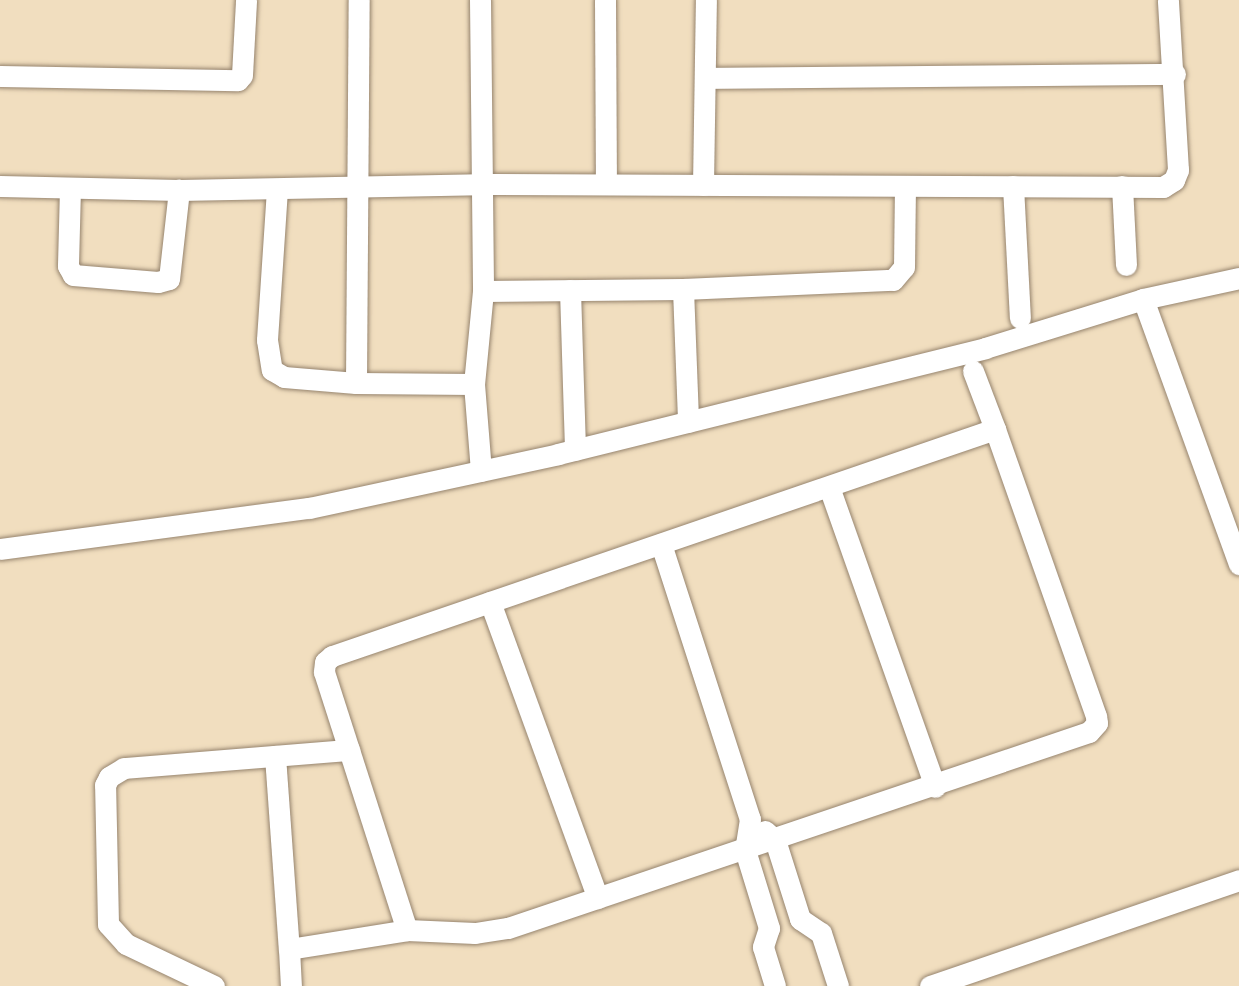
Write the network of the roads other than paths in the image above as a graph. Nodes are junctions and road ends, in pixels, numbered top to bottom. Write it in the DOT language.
graph roads {
  1 [pos="246,0"];
  2 [pos="359,0"];
  3 [pos="480,0"];
  4 [pos="604,0"];
  5 [pos="706,0"];
  6 [pos="1168,0"];
  7 [pos="1175,74"];
  8 [pos="0,76"];
  9 [pos="706,78"];
  10 [pos="479,184"];
  11 [pos="606,184"];
  12 [pos="703,185"];
  13 [pos="0,186"];
  14 [pos="905,186"];
  15 [pos="1013,186"];
  16 [pos="1122,187"];
  17 [pos="70,188"];
  18 [pos="358,188"];
  19 [pos="277,189"];
  20 [pos="179,190"];
  21 [pos="1126,265"];
  22 [pos="1239,278"];
  23 [pos="683,289"];
  24 [pos="570,290"];
  25 [pos="482,291"];
  26 [pos="1143,299"];
  27 [pos="1020,318"];
  28 [pos="973,371"];
  29 [pos="356,383"];
  30 [pos="474,384"];
  31 [pos="688,422"];
  32 [pos="995,429"];
  33 [pos="575,450"];
  34 [pos="481,471"];
  35 [pos="829,487"];
  36 [pos="661,544"];
  37 [pos="0,549"];
  38 [pos="1239,564"];
  39 [pos="490,602"];
  40 [pos="349,750"];
  41 [pos="275,756"];
  42 [pos="935,787"];
  43 [pos="750,819"];
  44 [pos="775,840"];
  45 [pos="745,850"];
  46 [pos="1239,880"];
  47 [pos="598,898"];
  48 [pos="800,919"];
  49 [pos="769,928"];
  50 [pos="407,930"];
  51 [pos="289,949"];
  52 [pos="214,986"];
  53 [pos="291,986"];
  54 [pos="775,986"];
  55 [pos="838,986"];
  56 [pos="930,986"];
  1 -- 8 [label="street"];
  2 -- 18 [label="street"];
  3 -- 10 [label="street"];
  4 -- 11 [label="street"];
  5 -- 9 [label="street"];
  6 -- 7 [label="street"];
  7 -- 9 [label="street"];
  7 -- 16 [label="street"];
  9 -- 12 [label="street"];
  10 -- 11 [label="street"];
  10 -- 18 [label="street"];
  10 -- 25 [label="street"];
  11 -- 12 [label="street"];
  12 -- 14 [label="street"];
  13 -- 17 [label="street"];
  14 -- 15 [label="street"];
  14 -- 23 [label="street"];
  15 -- 16 [label="street"];
  15 -- 27 [label="street"];
  16 -- 21 [label="street"];
  17 -- 20 [label="street"];
  17 -- 20 [label="street"];
  18 -- 19 [label="street"];
  18 -- 29 [label="street"];
  19 -- 20 [label="street"];
  19 -- 29 [label="street"];
  22 -- 26 [label="street"];
  23 -- 24 [label="street"];
  23 -- 31 [label="street"];
  24 -- 25 [label="street"];
  24 -- 33 [label="street"];
  25 -- 30 [label="street"];
  26 -- 31 [label="street"];
  26 -- 38 [label="street"];
  28 -- 32 [label="street"];
  29 -- 30 [label="street"];
  30 -- 34 [label="street"];
  31 -- 33 [label="street"];
  32 -- 35 [label="street"];
  32 -- 42 [label="street"];
  33 -- 34 [label="street"];
  34 -- 37 [label="street"];
  35 -- 36 [label="street"];
  35 -- 42 [label="street"];
  36 -- 39 [label="street"];
  36 -- 43 [label="street"];
  39 -- 40 [label="street"];
  39 -- 47 [label="street"];
  40 -- 41 [label="street"];
  40 -- 50 [label="street"];
  41 -- 51 [label="street"];
  41 -- 52 [label="street"];
  42 -- 44 [label="street"];
  43 -- 44 [label="street"];
  43 -- 45 [label="street"];
  44 -- 45 [label="street"];
  44 -- 48 [label="street"];
  45 -- 47 [label="street"];
  45 -- 49 [label="street"];
  46 -- 56 [label="street"];
  47 -- 50 [label="street"];
  48 -- 49 [label="street"];
  48 -- 55 [label="street"];
  49 -- 54 [label="street"];
  50 -- 51 [label="street"];
  51 -- 53 [label="street"];
}
